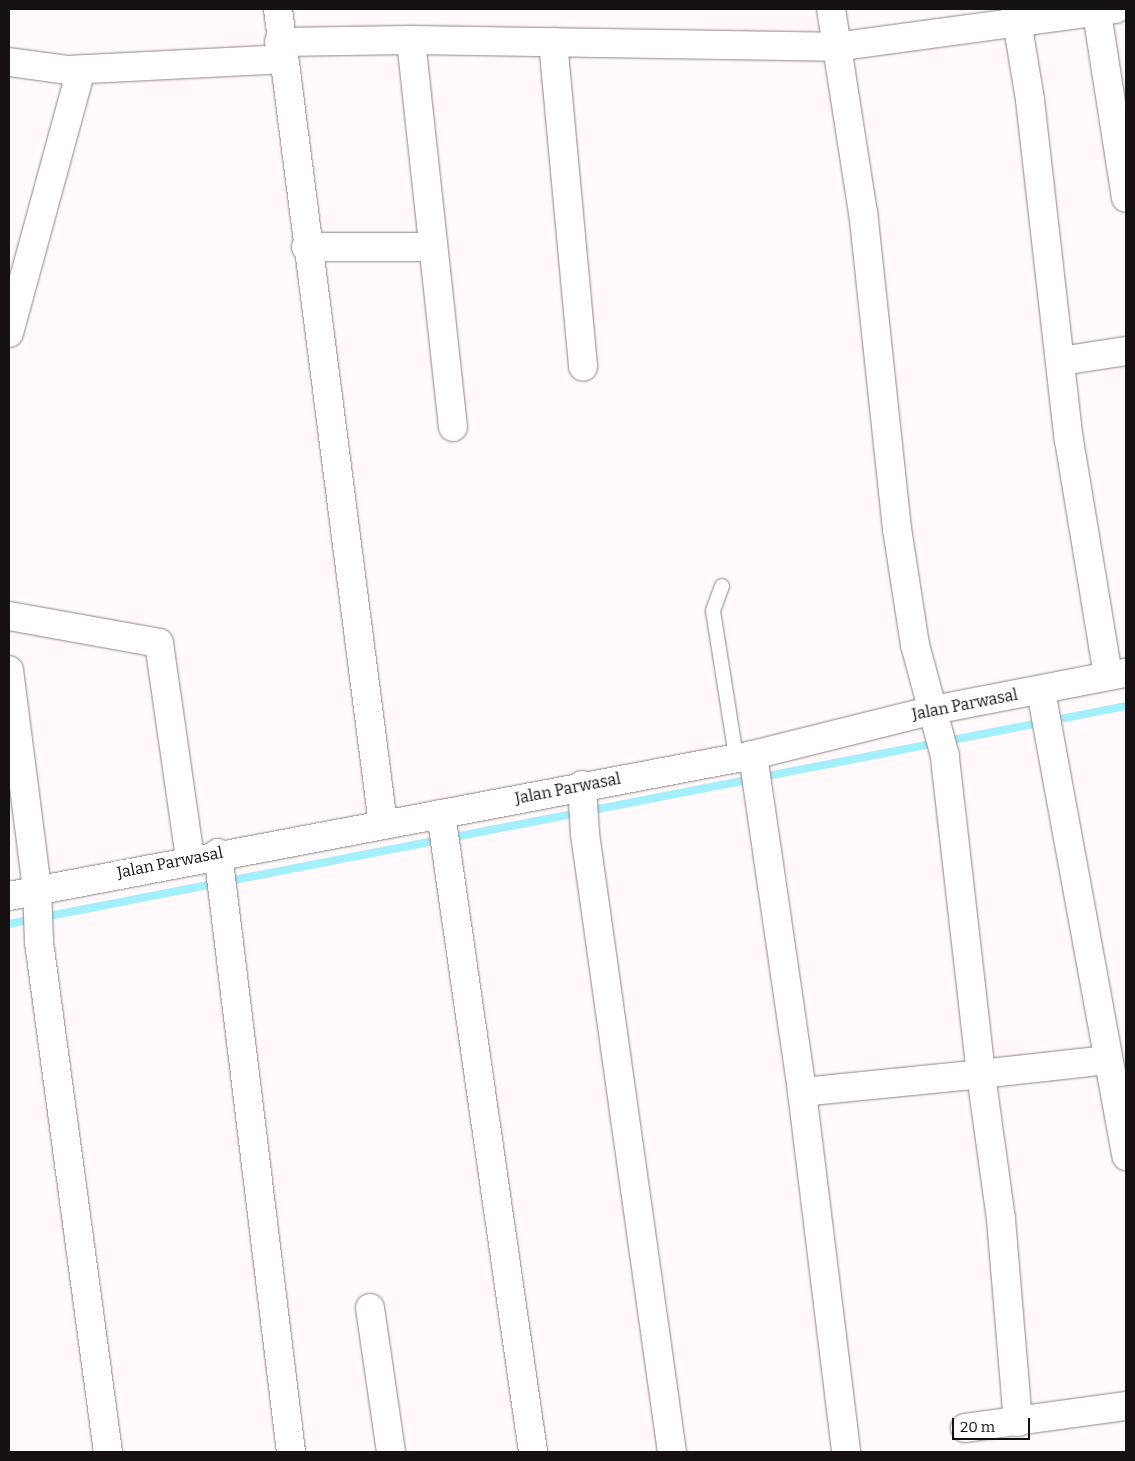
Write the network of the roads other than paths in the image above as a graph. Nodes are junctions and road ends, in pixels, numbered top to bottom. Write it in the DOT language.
graph roads {
  1 [pos="278,9"];
  2 [pos="831,9"];
  3 [pos="1106,11"];
  4 [pos="1015,15"];
  5 [pos="410,40"];
  6 [pos="553,42"];
  7 [pos="835,47"];
  8 [pos="281,51"];
  9 [pos="9,62"];
  10 [pos="81,70"];
  11 [pos="1126,198"];
  12 [pos="306,247"];
  13 [pos="432,247"];
  14 [pos="9,333"];
  15 [pos="1126,351"];
  16 [pos="1061,361"];
  17 [pos="583,367"];
  18 [pos="453,428"];
  19 [pos="722,586"];
  20 [pos="9,616"];
  21 [pos="9,670"];
  22 [pos="1117,675"];
  23 [pos="1042,699"];
  24 [pos="939,732"];
  25 [pos="747,758"];
  26 [pos="582,796"];
  27 [pos="442,823"];
  28 [pos="383,824"];
  29 [pos="190,860"];
  30 [pos="219,864"];
  31 [pos="9,896"];
  32 [pos="37,897"];
  33 [pos="1107,1060"];
  34 [pos="981,1074"];
  35 [pos="802,1092"];
  36 [pos="1126,1156"];
  37 [pos="370,1308"];
  38 [pos="1126,1406"];
  39 [pos="1018,1422"];
  40 [pos="964,1428"];
  41 [pos="108,1452"];
  42 [pos="291,1452"];
  43 [pos="391,1452"];
  44 [pos="532,1452"];
  45 [pos="672,1452"];
  46 [pos="846,1452"];
  1 -- 8 [label="street"];
  2 -- 7 [label="street"];
  3 -- 4 [label="street"];
  3 -- 11 [label="street"];
  4 -- 7 [label="street"];
  4 -- 16 [label="street"];
  5 -- 6 [label="street"];
  5 -- 8 [label="street"];
  5 -- 13 [label="street"];
  6 -- 7 [label="street"];
  6 -- 17 [label="street"];
  7 -- 24 [label="street"];
  8 -- 10 [label="street"];
  8 -- 12 [label="street"];
  9 -- 10 [label="street"];
  10 -- 14 [label="street"];
  12 -- 13 [label="street"];
  12 -- 28 [label="street"];
  13 -- 18 [label="street"];
  15 -- 16 [label="street"];
  16 -- 22 [label="street"];
  19 -- 25 [label="lane"];
  20 -- 29 [label="street"];
  21 -- 32 [label="street"];
  22 -- 23 [label="street, Jalan Parwasal"];
  23 -- 24 [label="street, Jalan Parwasal"];
  23 -- 33 [label="street"];
  24 -- 25 [label="street, Jalan Parwasal"];
  24 -- 34 [label="street"];
  25 -- 26 [label="street, Jalan Parwasal"];
  25 -- 35 [label="street"];
  26 -- 27 [label="street, Jalan Parwasal"];
  26 -- 45 [label="street"];
  27 -- 28 [label="street, Jalan Parwasal"];
  27 -- 44 [label="street"];
  28 -- 30 [label="street, Jalan Parwasal"];
  29 -- 30 [label="street, Jalan Parwasal"];
  29 -- 32 [label="street, Jalan Parwasal"];
  30 -- 42 [label="street"];
  31 -- 32 [label="street, Jalan Parwasal"];
  32 -- 41 [label="street"];
  33 -- 34 [label="street"];
  33 -- 36 [label="street"];
  34 -- 35 [label="street"];
  34 -- 39 [label="street"];
  35 -- 46 [label="street"];
  37 -- 43 [label="street"];
  38 -- 39 [label="street"];
  39 -- 40 [label="street"];
}
